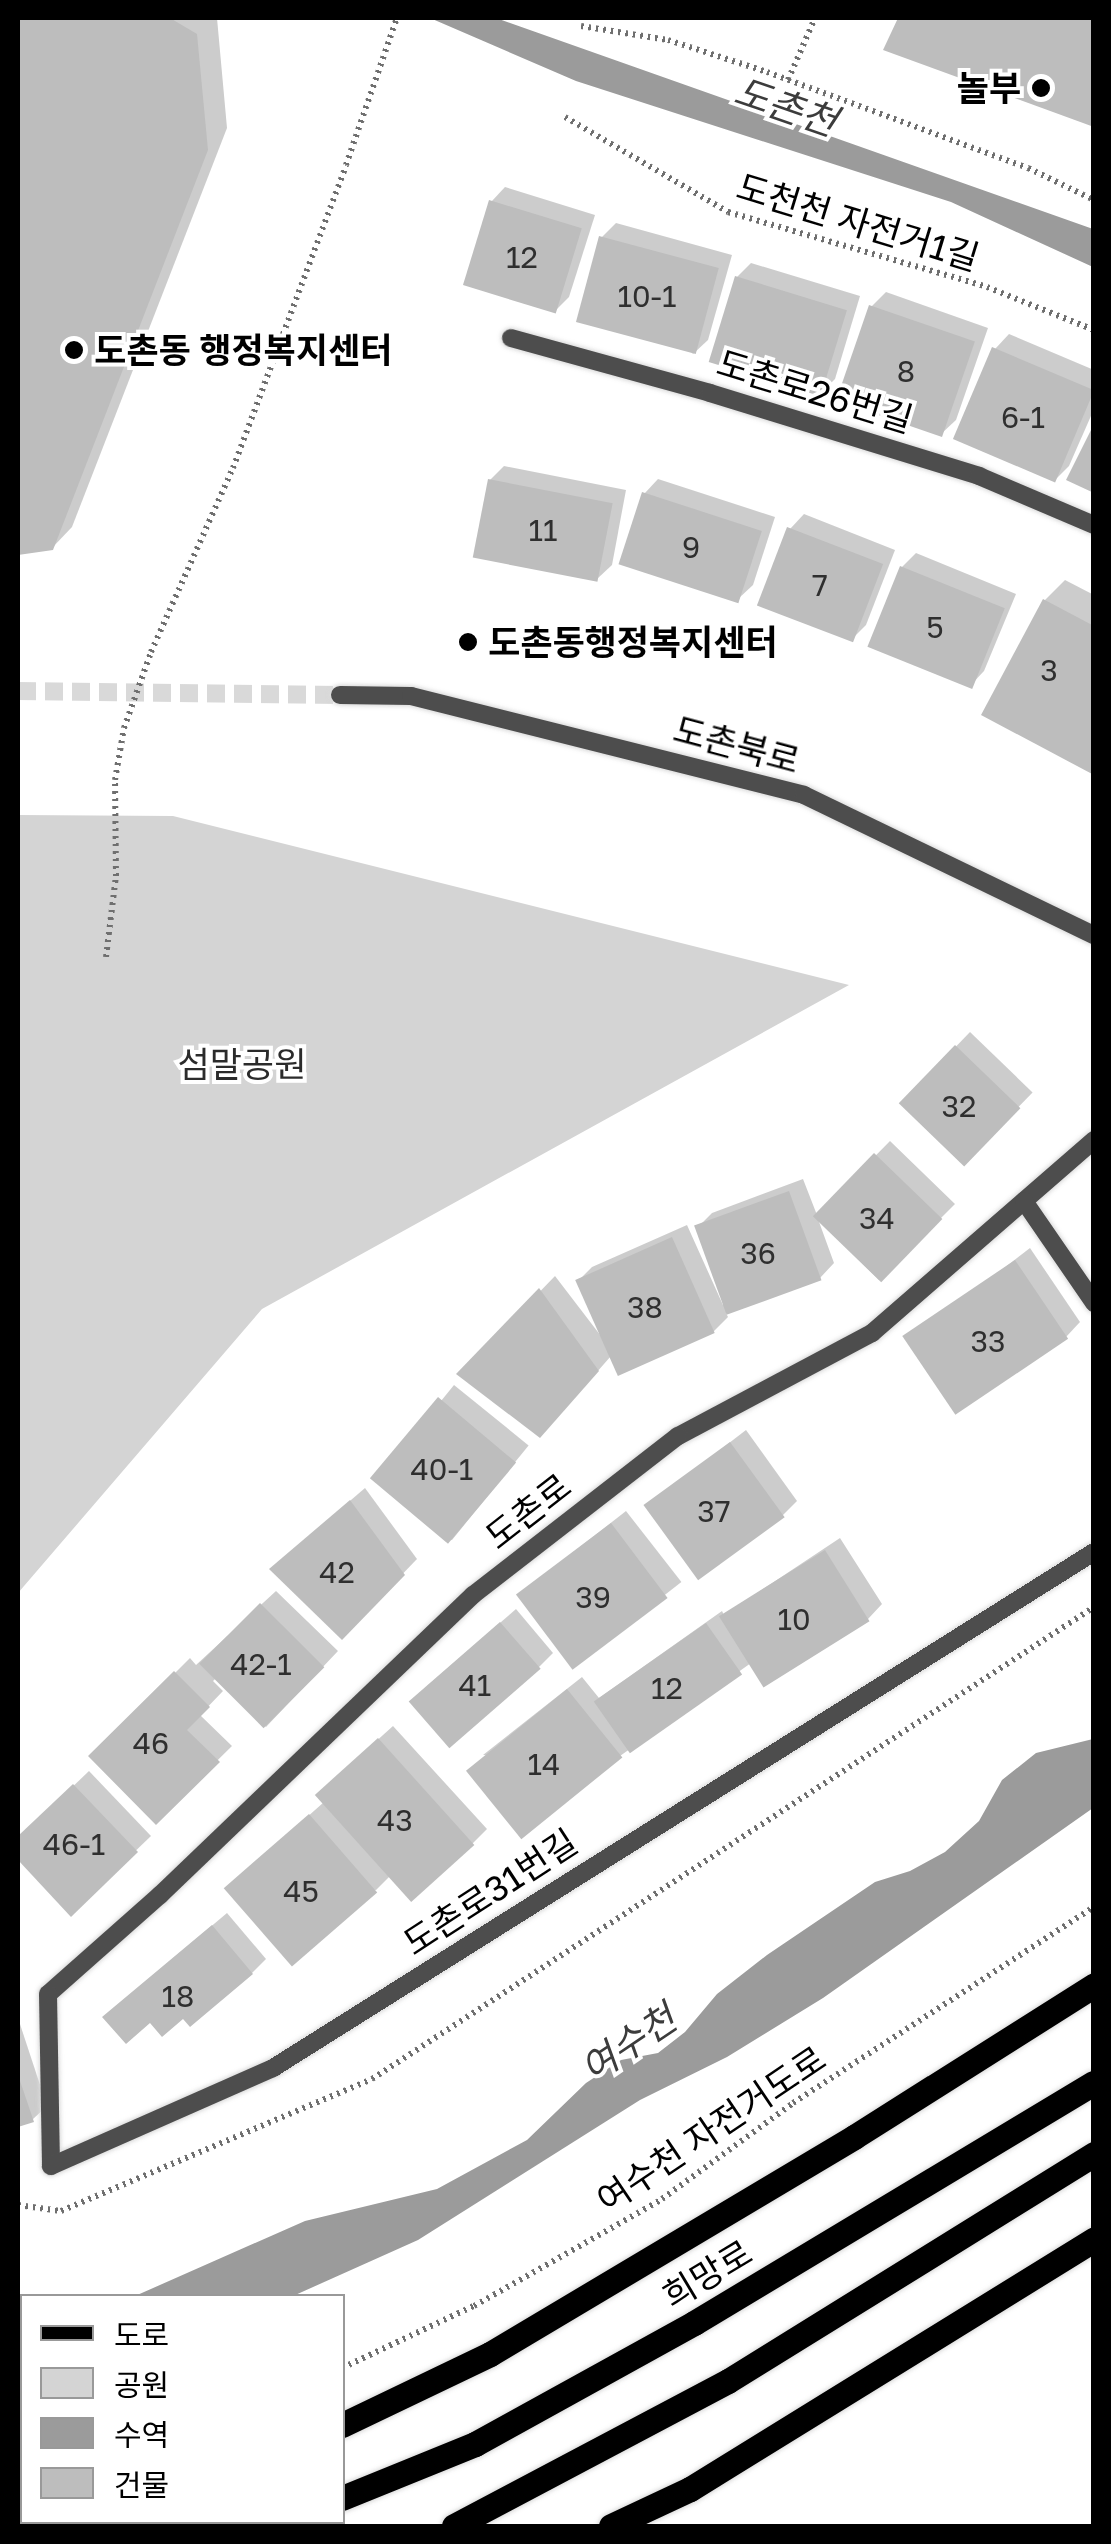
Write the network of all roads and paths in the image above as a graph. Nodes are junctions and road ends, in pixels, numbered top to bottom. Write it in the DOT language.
graph roads {
  1 [pos="396,18"];
  2 [pos="815,18"];
  3 [pos="580,26"];
  4 [pos="788,80"];
  5 [pos="564,117"];
  6 [pos="1094,200"];
  7 [pos="1094,330"];
  8 [pos="511,338"];
  9 [pos="1094,525"];
  10 [pos="340,695"];
  11 [pos="1094,936"];
  12 [pos="106,957"];
  13 [pos="1094,1140"];
  14 [pos="1024,1200"];
  15 [pos="1094,1303"];
  16 [pos="1094,1552"];
  17 [pos="1094,1608"];
  18 [pos="1094,1908"];
  19 [pos="1094,1985"];
  20 [pos="48,1994"];
  21 [pos="1094,2084"];
  22 [pos="1094,2154"];
  23 [pos="18,2205"];
  24 [pos="1094,2239"];
  25 [pos="345,2367"];
  26 [pos="345,2424"];
  27 [pos="345,2497"];
  28 [pos="454,2526"];
  29 [pos="611,2526"];
  1 -- 12 [label="path, bridge"];
  2 -- 4 [label="path"];
  3 -- 4 [label="path"];
  4 -- 6 [label="path"];
  5 -- 7 [label="path, 도천천 자전거1길"];
  8 -- 9 [label="street, 도촌로26번길"];
  10 -- 11 [label="street, 도촌북로"];
  13 -- 14 [label="street, 도촌로"];
  14 -- 15 [label="street"];
  14 -- 20 [label="street, 도촌로"];
  16 -- 20 [label="street, 도촌로31번길"];
  17 -- 23 [label="path"];
  18 -- 25 [label="path, 여수천 자전거도로"];
  19 -- 26 [label="main road"];
  21 -- 27 [label="main road, 희망로"];
  22 -- 28 [label="main road"];
  24 -- 29 [label="main road"];
}
